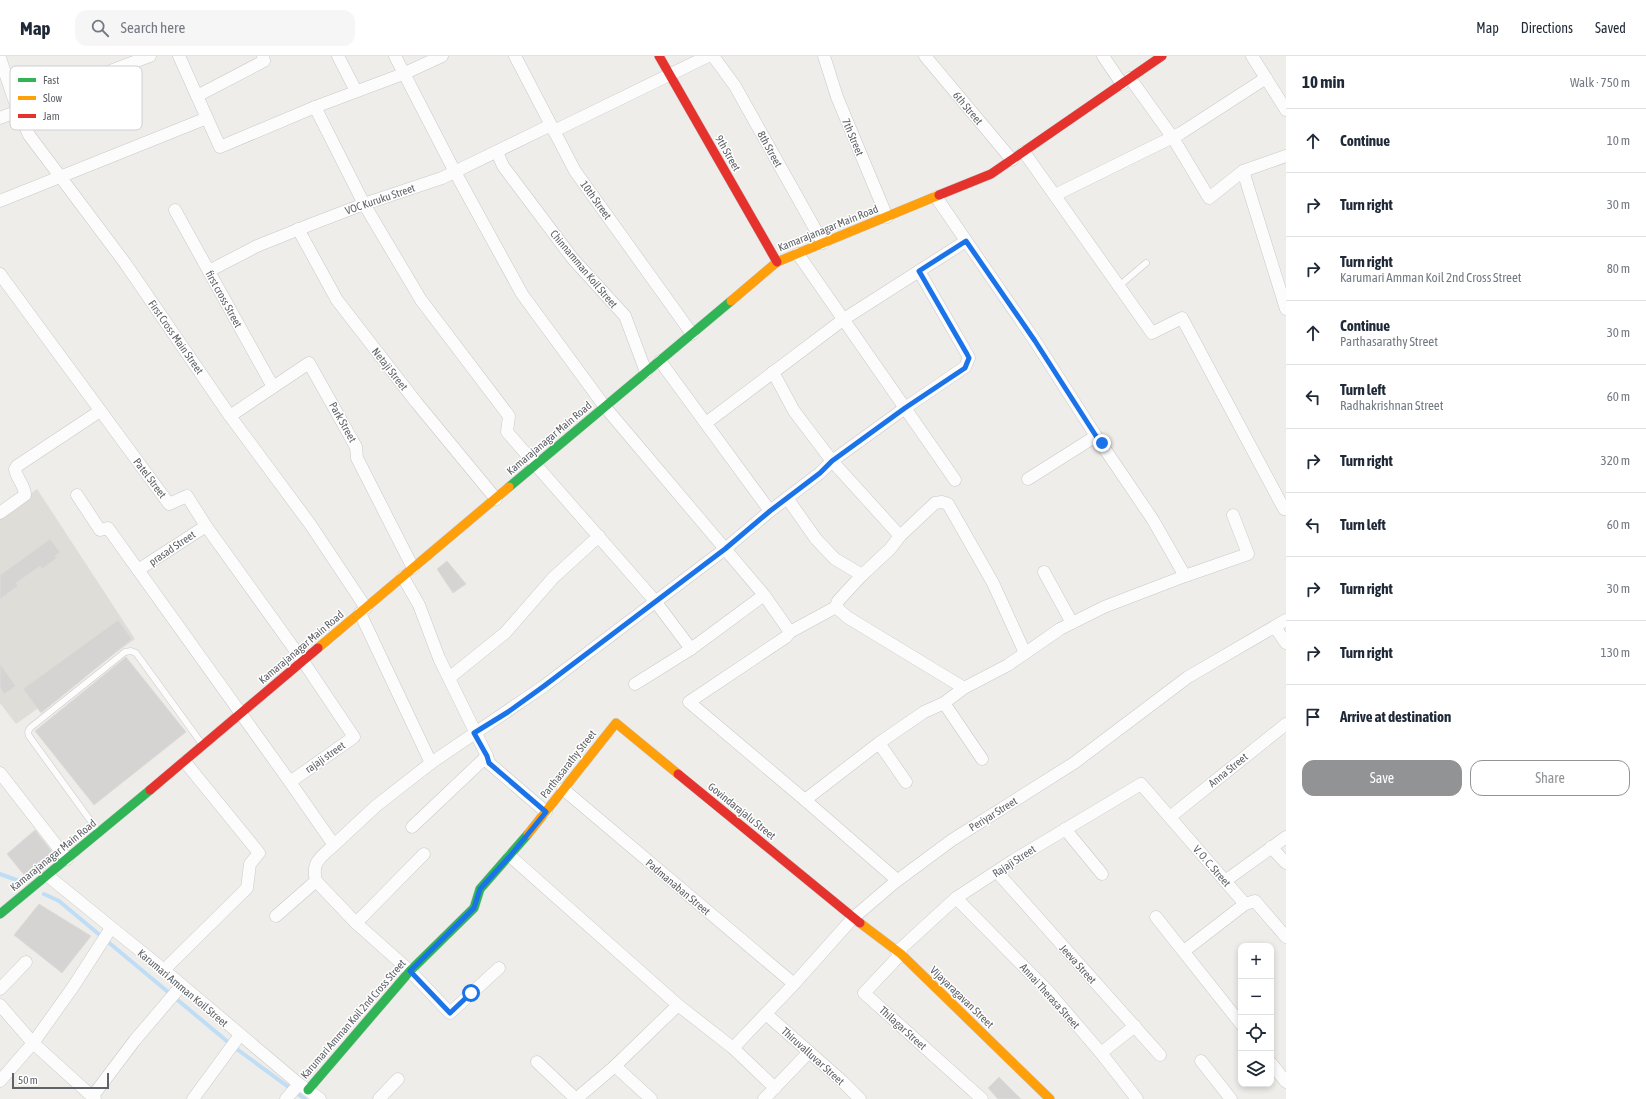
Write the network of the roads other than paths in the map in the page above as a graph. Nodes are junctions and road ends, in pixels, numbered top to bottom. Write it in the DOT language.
graph roads {
  1 [pos="150,56"];
  2 [pos="178,56"];
  3 [pos="263,56"];
  4 [pos="338,56"];
  5 [pos="395,56"];
  6 [pos="442,56"];
  7 [pos="515,56"];
  8 [pos="659,56"];
  9 [pos="708,56"];
  10 [pos="713,56"];
  11 [pos="824,56"];
  12 [pos="925,56"];
  13 [pos="1102,56"];
  14 [pos="1162,56"];
  15 [pos="1252,56"];
  16 [pos="0,58"];
  17 [pos="124,66"];
  18 [pos="403,74"];
  19 [pos="669,74"];
  20 [pos="1266,78"];
  21 [pos="1126,81"];
  22 [pos="10,87"];
  23 [pos="356,91"];
  24 [pos="197,96"];
  25 [pos="315,107"];
  26 [pos="1286,110"];
  27 [pos="10,114"];
  28 [pos="0,118"];
  29 [pos="207,118"];
  30 [pos="552,128"];
  31 [pos="27,130"];
  32 [pos="1173,138"];
  33 [pos="497,152"];
  34 [pos="1024,152"];
  35 [pos="1286,156"];
  36 [pos="1012,160"];
  37 [pos="1243,171"];
  38 [pos="454,172"];
  39 [pos="61,178"];
  40 [pos="1055,195"];
  41 [pos="936,197"];
  42 [pos="0,201"];
  43 [pos="364,204"];
  44 [pos="175,210"];
  45 [pos="887,217"];
  46 [pos="298,229"];
  47 [pos="966,241"];
  48 [pos="823,243"];
  49 [pos="798,254"];
  50 [pos="777,262"];
  51 [pos="1146,263"];
  52 [pos="209,271"];
  53 [pos="919,271"];
  54 [pos="0,274"];
  55 [pos="1119,286"];
  56 [pos="1286,309"];
  57 [pos="844,319"];
  58 [pos="692,334"];
  59 [pos="660,361"];
  60 [pos="646,372"];
  61 [pos="773,372"];
  62 [pos="273,387"];
  63 [pos="605,407"];
  64 [pos="905,408"];
  65 [pos="100,411"];
  66 [pos="230,416"];
  67 [pos="706,423"];
  68 [pos="1096,436"];
  69 [pos="832,461"];
  70 [pos="535,466"];
  71 [pos="1028,479"];
  72 [pos="955,480"];
  73 [pos="77,495"];
  74 [pos="788,498"];
  75 [pos="496,499"];
  76 [pos="1286,508"];
  77 [pos="770,511"];
  78 [pos="0,514"];
  79 [pos="1233,515"];
  80 [pos="206,526"];
  81 [pos="599,536"];
  82 [pos="900,536"];
  83 [pos="725,549"];
  84 [pos="413,568"];
  85 [pos="138,570"];
  86 [pos="1044,572"];
  87 [pos="862,575"];
  88 [pos="1185,576"];
  89 [pos="403,577"];
  90 [pos="764,595"];
  91 [pos="655,601"];
  92 [pos="836,607"];
  93 [pos="363,610"];
  94 [pos="1286,620"];
  95 [pos="1072,623"];
  96 [pos="1275,627"];
  97 [pos="790,632"];
  98 [pos="1286,643"];
  99 [pos="691,649"];
  100 [pos="1025,653"];
  101 [pos="303,661"];
  102 [pos="449,678"];
  103 [pos="635,684"];
  104 [pos="964,688"];
  105 [pos="944,703"];
  106 [pos="241,713"];
  107 [pos="616,723"];
  108 [pos="1286,724"];
  109 [pos="474,733"];
  110 [pos="879,743"];
  111 [pos="203,746"];
  112 [pos="487,756"];
  113 [pos="982,759"];
  114 [pos="185,762"];
  115 [pos="431,763"];
  116 [pos="0,773"];
  117 [pos="290,782"];
  118 [pos="906,782"];
  119 [pos="1141,784"];
  120 [pos="563,789"];
  121 [pos="805,800"];
  122 [pos="546,812"];
  123 [pos="1170,817"];
  124 [pos="412,827"];
  125 [pos="1065,829"];
  126 [pos="99,833"];
  127 [pos="1286,837"];
  128 [pos="334,845"];
  129 [pos="1271,847"];
  130 [pos="424,854"];
  131 [pos="510,856"];
  132 [pos="67,859"];
  133 [pos="1286,863"];
  134 [pos="996,872"];
  135 [pos="1102,874"];
  136 [pos="48,876"];
  137 [pos="897,880"];
  138 [pos="316,881"];
  139 [pos="1225,882"];
  140 [pos="956,898"];
  141 [pos="1245,904"];
  142 [pos="0,914"];
  143 [pos="276,916"];
  144 [pos="1156,917"];
  145 [pos="853,918"];
  146 [pos="356,923"];
  147 [pos="111,928"];
  148 [pos="1286,937"];
  149 [pos="1184,952"];
  150 [pos="899,953"];
  151 [pos="26,962"];
  152 [pos="499,968"];
  153 [pos="164,970"];
  154 [pos="410,971"];
  155 [pos="794,984"];
  156 [pos="181,986"];
  157 [pos="0,990"];
  158 [pos="678,1005"];
  159 [pos="0,1006"];
  160 [pos="766,1014"];
  161 [pos="1238,1020"];
  162 [pos="1135,1026"];
  163 [pos="238,1038"];
  164 [pos="33,1043"];
  165 [pos="733,1048"];
  166 [pos="809,1052"];
  167 [pos="1102,1053"];
  168 [pos="1160,1055"];
  169 [pos="1201,1061"];
  170 [pos="537,1062"];
  171 [pos="615,1066"];
  172 [pos="1274,1067"];
  173 [pos="0,1080"];
  174 [pos="398,1080"];
  175 [pos="1286,1082"];
  176 [pos="303,1087"];
  177 [pos="775,1088"];
  178 [pos="288,1096"];
  179 [pos="94,1098"];
  180 [pos="193,1099"];
  181 [pos="320,1099"];
  182 [pos="379,1099"];
  183 [pos="576,1099"];
  184 [pos="651,1099"];
  185 [pos="764,1099"];
  186 [pos="860,1099"];
  187 [pos="982,1099"];
  188 [pos="1050,1099"];
  189 [pos="1137,1099"];
  190 [pos="1231,1099"];
  1 -- 17 [label="street"];
  2 -- 24 [label="street"];
  3 -- 24 [label="street"];
  4 -- 23 [label="street"];
  5 -- 18 [label="street"];
  6 -- 18 [label="street"];
  7 -- 30 [label="street, 10th Street"];
  8 -- 19 [label="main road, 9th Street"];
  9 -- 19 [label="street, VOC Kuruku Street"];
  10 -- 48 [label="street, 8th Street"];
  11 -- 45 [label="street, 7th Street"];
  12 -- 36 [label="street, 6th Street"];
  13 -- 21 [label="street"];
  14 -- 21 [label="main road, Kamarajanagar Main Road"];
  15 -- 20 [label="street"];
  16 -- 22 [label="street, First Cross Main Street"];
  18 -- 23 [label="street"];
  18 -- 38 [label="street"];
  19 -- 30 [label="street, VOC Kuruku Street"];
  19 -- 50 [label="main road, 9th Street"];
  20 -- 26 [label="street"];
  20 -- 32 [label="street"];
  21 -- 32 [label="street"];
  21 -- 34 [label="main road, Kamarajanagar Main Road"];
  23 -- 25 [label="street"];
  24 -- 29 [label="street"];
  25 -- 29 [label="street"];
  25 -- 43 [label="street"];
  27 -- 28 [label="street"];
  29 -- 39 [label="street"];
  30 -- 33 [label="street, VOC Kuruku Street"];
  30 -- 58 [label="street, 10th Street"];
  31 -- 39 [label="street, First Cross Main Street"];
  32 -- 37 [label="street"];
  32 -- 40 [label="street"];
  33 -- 38 [label="street, VOC Kuruku Street"];
  33 -- 60 [label="street, Chinnamman Koil Street"];
  34 -- 36 [label="main road, Kamarajanagar Main Road"];
  34 -- 40 [label="street"];
  35 -- 37 [label="street"];
  36 -- 41 [label="main road, Kamarajanagar Main Road"];
  37 -- 56 [label="street"];
  38 -- 43 [label="street, VOC Kuruku Street"];
  38 -- 63 [label="street"];
  39 -- 42 [label="street"];
  39 -- 66 [label="street, First Cross Main Street"];
  40 -- 55 [label="street"];
  41 -- 45 [label="main road, Kamarajanagar Main Road"];
  41 -- 47 [label="street"];
  43 -- 46 [label="street, VOC Kuruku Street"];
  43 -- 70 [label="street"];
  44 -- 52 [label="street, first cross Street"];
  45 -- 48 [label="main road, Kamarajanagar Main Road"];
  46 -- 52 [label="street, VOC Kuruku Street"];
  46 -- 75 [label="street, Netaji Street"];
  47 -- 53 [label="street"];
  47 -- 68 [label="street"];
  48 -- 49 [label="main road, Kamarajanagar Main Road"];
  49 -- 50 [label="main road, Kamarajanagar Main Road"];
  49 -- 57 [label="street"];
  50 -- 58 [label="main road, Kamarajanagar Main Road"];
  51 -- 55 [label="lane"];
  52 -- 62 [label="street, first cross Street"];
  53 -- 57 [label="street"];
  53 -- 64 [label="street"];
  54 -- 65 [label="street, Patel Street"];
  55 -- 76 [label="street"];
  57 -- 61 [label="street"];
  57 -- 64 [label="street"];
  58 -- 59 [label="main road, Kamarajanagar Main Road"];
  59 -- 60 [label="main road, Kamarajanagar Main Road"];
  59 -- 67 [label="street"];
  60 -- 63 [label="main road, Kamarajanagar Main Road"];
  61 -- 67 [label="street"];
  61 -- 69 [label="street"];
  62 -- 66 [label="street, Park Street"];
  62 -- 84 [label="street, Park Street"];
  63 -- 70 [label="main road, Kamarajanagar Main Road"];
  63 -- 83 [label="street"];
  64 -- 69 [label="street"];
  64 -- 72 [label="street"];
  65 -- 78 [label="street"];
  65 -- 80 [label="street, Patel Street"];
  66 -- 93 [label="street, First Cross Main Street"];
  67 -- 77 [label="street"];
  68 -- 71 [label="street"];
  68 -- 88 [label="street"];
  69 -- 74 [label="street"];
  69 -- 82 [label="street"];
  70 -- 75 [label="main road, Kamarajanagar Main Road"];
  70 -- 81 [label="street"];
  73 -- 85 [label="street"];
  74 -- 77 [label="street"];
  74 -- 87 [label="street"];
  75 -- 84 [label="main road, Kamarajanagar Main Road"];
  77 -- 83 [label="street"];
  79 -- 88 [label="street"];
  80 -- 85 [label="street, prasad Street"];
  80 -- 101 [label="street, Patel Street"];
  81 -- 91 [label="street"];
  81 -- 102 [label="street"];
  82 -- 87 [label="street"];
  82 -- 100 [label="street"];
  83 -- 90 [label="street"];
  83 -- 91 [label="street"];
  84 -- 89 [label="main road, Kamarajanagar Main Road"];
  85 -- 106 [label="street"];
  86 -- 95 [label="street"];
  87 -- 92 [label="street"];
  88 -- 95 [label="street"];
  89 -- 93 [label="main road, Kamarajanagar Main Road"];
  89 -- 102 [label="street"];
  90 -- 97 [label="street"];
  90 -- 99 [label="street"];
  91 -- 99 [label="street"];
  91 -- 109 [label="street"];
  92 -- 97 [label="street"];
  92 -- 104 [label="street"];
  93 -- 101 [label="main road, Kamarajanagar Main Road"];
  93 -- 115 [label="street, First Cross Main Street"];
  94 -- 96 [label="street, Periyar Street"];
  95 -- 100 [label="street"];
  96 -- 98 [label="street"];
  96 -- 137 [label="street, Periyar Street"];
  97 -- 121 [label="street"];
  99 -- 103 [label="street"];
  100 -- 104 [label="street"];
  101 -- 106 [label="main road, Kamarajanagar Main Road"];
  101 -- 117 [label="street, rajaji street"];
  102 -- 109 [label="street"];
  104 -- 105 [label="street"];
  105 -- 110 [label="street"];
  105 -- 113 [label="street"];
  106 -- 111 [label="main road, Kamarajanagar Main Road"];
  106 -- 117 [label="street"];
  107 -- 120 [label="main road, Parthasarathy Street"];
  107 -- 145 [label="main road, Govindarajalu Street"];
  108 -- 123 [label="street, Anna Street"];
  109 -- 112 [label="street"];
  109 -- 115 [label="street"];
  110 -- 118 [label="street"];
  110 -- 121 [label="street"];
  111 -- 114 [label="main road, Kamarajanagar Main Road"];
  111 -- 126 [label="lane"];
  112 -- 122 [label="street"];
  112 -- 124 [label="street"];
  114 -- 126 [label="main road, Kamarajanagar Main Road"];
  114 -- 153 [label="street"];
  115 -- 128 [label="street"];
  116 -- 132 [label="street"];
  117 -- 128 [label="street"];
  119 -- 123 [label="street, V. O. C. Street"];
  119 -- 125 [label="street, Rajaji Street"];
  120 -- 122 [label="main road, Parthasarathy Street"];
  120 -- 155 [label="street, Padmanaban Street"];
  121 -- 137 [label="street"];
  122 -- 131 [label="main road, Parthasarathy Street"];
  123 -- 139 [label="street, V. O. C. Street"];
  125 -- 134 [label="street, Rajaji Street"];
  125 -- 135 [label="street"];
  126 -- 132 [label="main road, Kamarajanagar Main Road"];
  127 -- 129 [label="street"];
  128 -- 138 [label="street"];
  129 -- 133 [label="street"];
  129 -- 139 [label="street"];
  130 -- 146 [label="street"];
  131 -- 154 [label="main road, Karumari Amman Koil 2nd Cross Street"];
  131 -- 158 [label="street"];
  132 -- 136 [label="main road, Kamarajanagar Main Road"];
  134 -- 140 [label="street, Rajaji Street"];
  134 -- 162 [label="street, Jeeva Street"];
  136 -- 142 [label="main road, Kamarajanagar Main Road"];
  136 -- 147 [label="street, Karumari Amman Koil Street"];
  137 -- 145 [label="street, Periyar Street"];
  138 -- 143 [label="street"];
  138 -- 146 [label="street"];
  139 -- 141 [label="street, V. O. C. Street"];
  140 -- 150 [label="street, Rajaji Street"];
  140 -- 167 [label="street, Annai Therasa Street"];
  141 -- 148 [label="street"];
  141 -- 149 [label="street"];
  144 -- 149 [label="street"];
  145 -- 150 [label="main road, Vijayaragavan Street"];
  145 -- 155 [label="street, Periyar Street"];
  146 -- 154 [label="street"];
  147 -- 153 [label="street, Karumari Amman Koil Street"];
  147 -- 164 [label="street"];
  149 -- 161 [label="street"];
  150 -- 187 [label="street, Thilagar Street"];
  150 -- 188 [label="main road, Vijayaragavan Street"];
  151 -- 157 [label="street"];
  152 -- 154 [label="street"];
  153 -- 156 [label="street, Karumari Amman Koil Street"];
  154 -- 176 [label="main road, Karumari Amman Koil 2nd Cross Street"];
  155 -- 160 [label="street, Periyar Street"];
  156 -- 163 [label="street, Karumari Amman Koil Street"];
  156 -- 179 [label="street"];
  158 -- 165 [label="street"];
  158 -- 171 [label="street"];
  159 -- 164 [label="street"];
  160 -- 165 [label="street, Periyar Street"];
  160 -- 166 [label="street, Thiruvalluvar Street"];
  162 -- 167 [label="street"];
  162 -- 168 [label="street, Jeeva Street"];
  163 -- 176 [label="street, Karumari Amman Koil Street"];
  163 -- 180 [label="street"];
  164 -- 173 [label="street"];
  164 -- 179 [label="street"];
  165 -- 177 [label="street"];
  166 -- 177 [label="street"];
  166 -- 186 [label="street, Thiruvalluvar Street"];
  167 -- 189 [label="street, Annai Therasa Street"];
  169 -- 190 [label="street"];
  170 -- 183 [label="street"];
  171 -- 183 [label="street"];
  171 -- 184 [label="street"];
  172 -- 175 [label="street"];
  174 -- 182 [label="street"];
  176 -- 178 [label="street"];
  176 -- 181 [label="street, Karumari Amman Koil Street"];
  177 -- 185 [label="street"];
}
